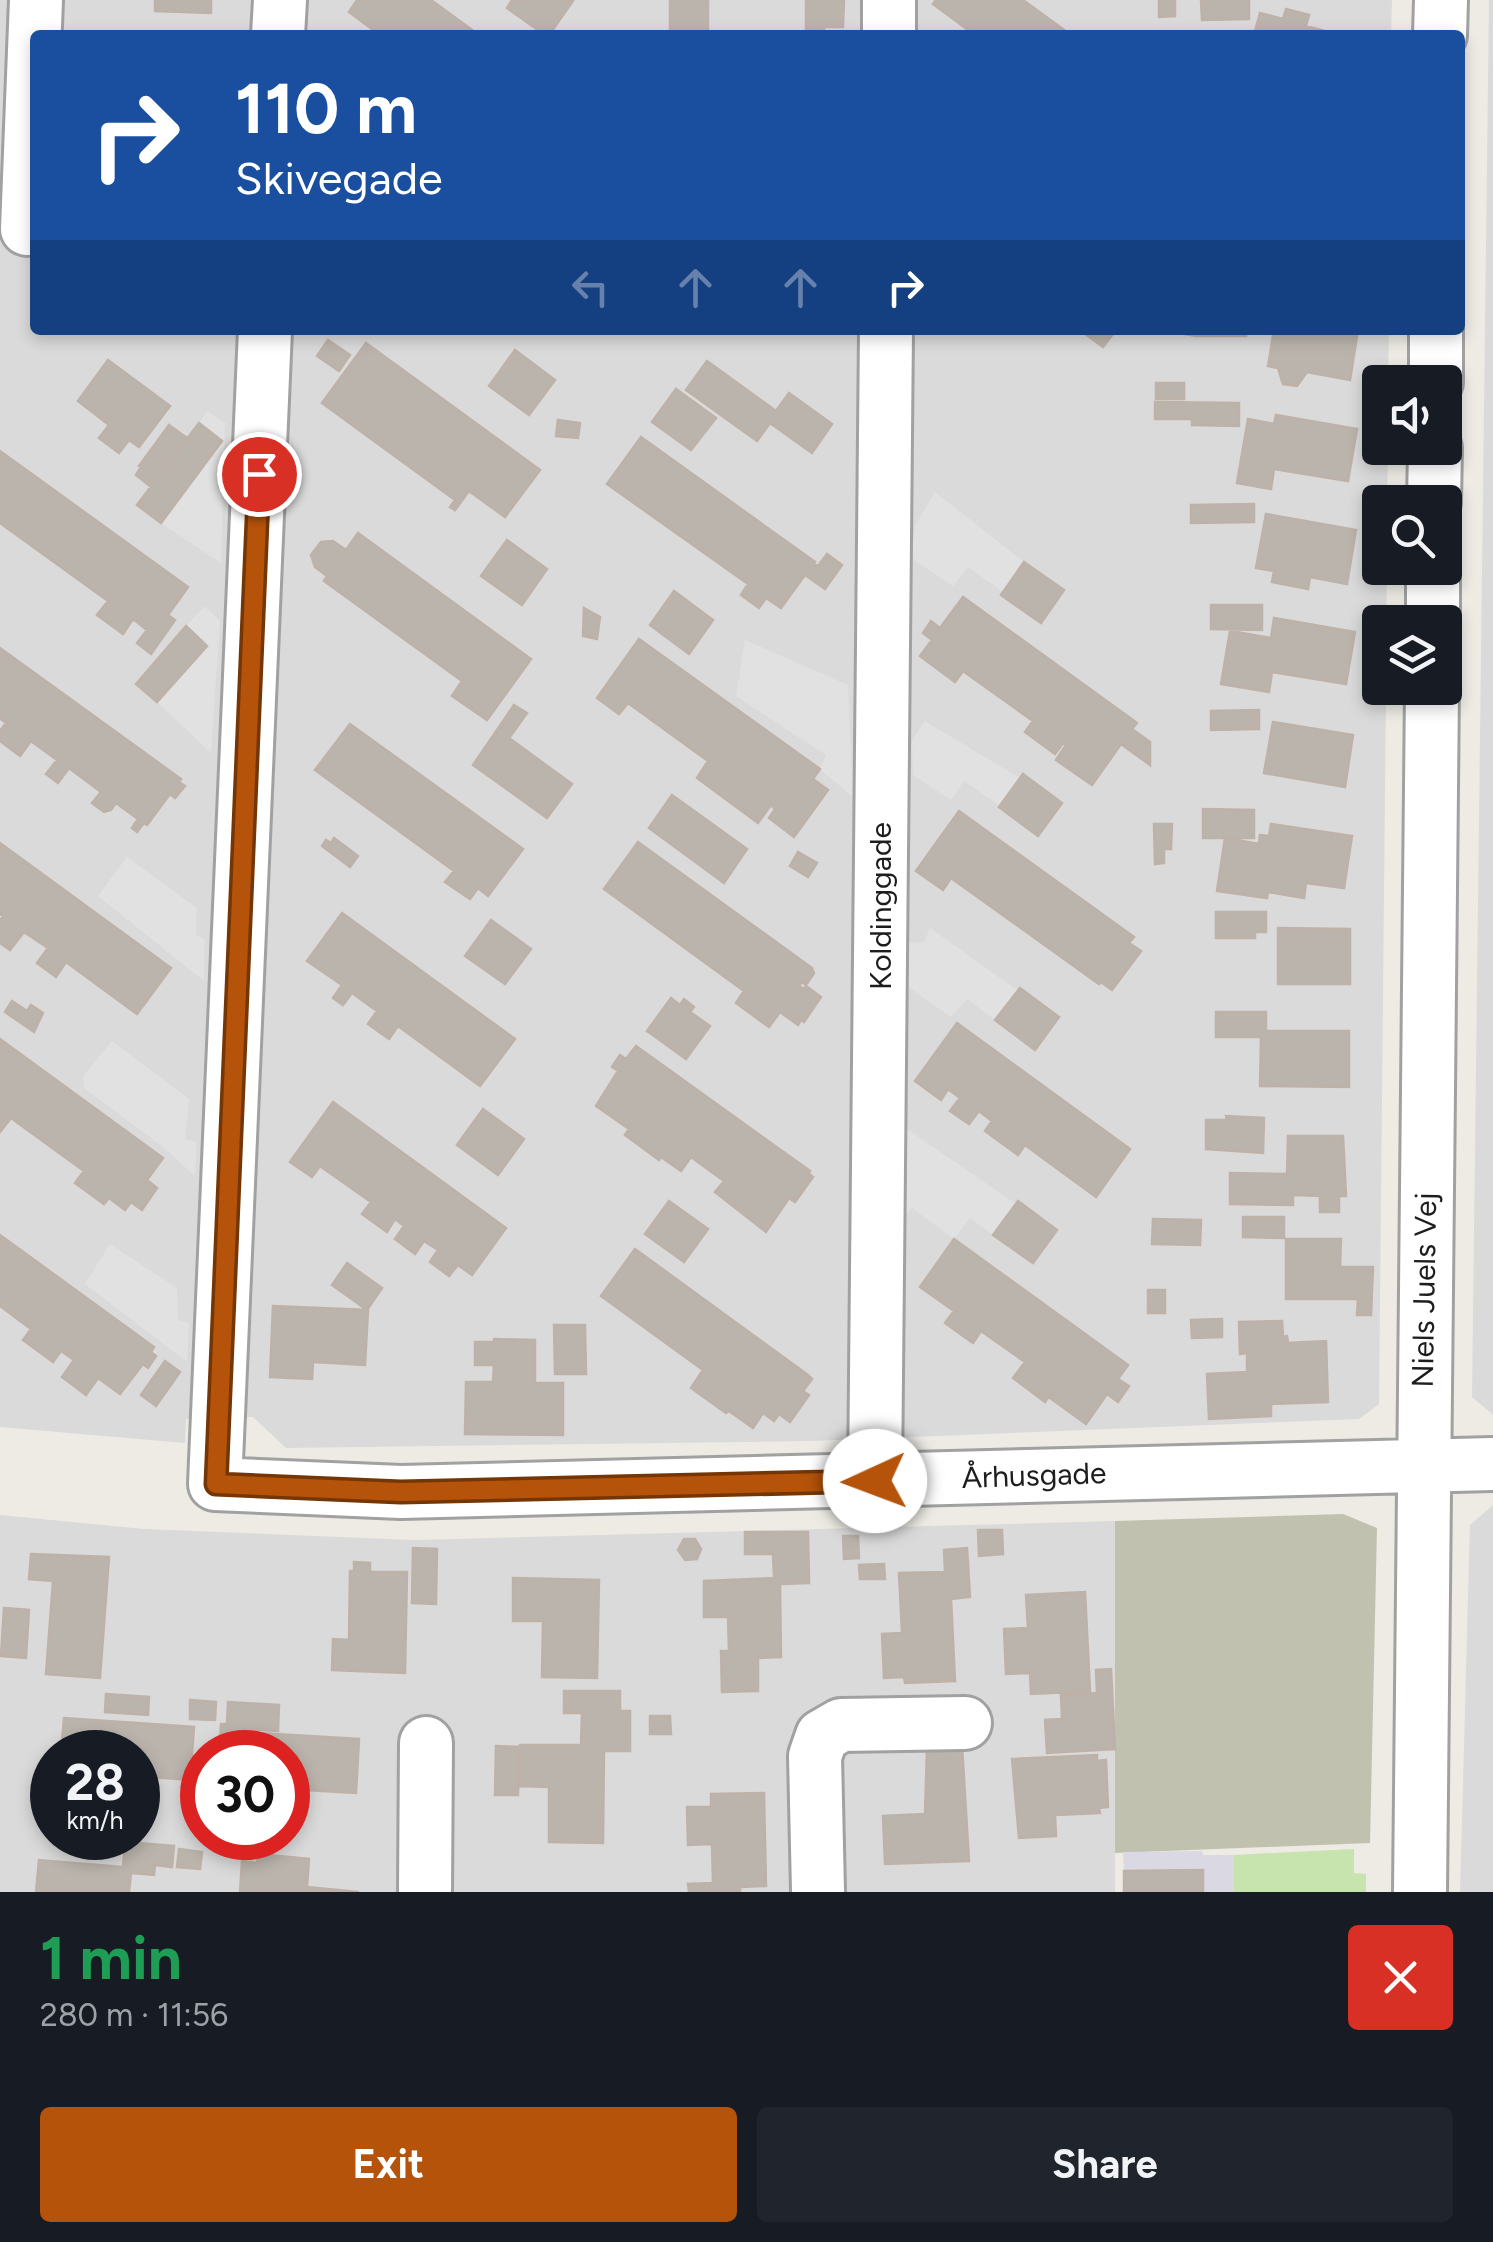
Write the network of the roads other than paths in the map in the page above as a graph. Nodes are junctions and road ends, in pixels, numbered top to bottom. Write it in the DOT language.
graph roads {
  1 [pos="36,0"];
  2 [pos="280,0"];
  3 [pos="889,0"];
  4 [pos="1441,0"];
  5 [pos="35,30"];
  6 [pos="278,30"];
  7 [pos="889,30"];
  8 [pos="1440,30"];
  9 [pos="30,160"];
  10 [pos="27,229"];
  11 [pos="265,335"];
  12 [pos="886,335"];
  13 [pos="1436,335"];
  14 [pos="1436,365"];
  15 [pos="1432,705"];
  16 [pos="1493,1464"];
  17 [pos="1422,1465"];
  18 [pos="875,1481"];
  19 [pos="966,1724"];
  20 [pos="426,1743"];
  21 [pos="424,1892"];
  22 [pos="818,1892"];
  23 [pos="1420,1892"];
  1 -- 5 [label="street"];
  2 -- 6 [label="street"];
  3 -- 7 [label="street"];
  4 -- 8 [label="street"];
  9 -- 10 [label="street"];
  11 -- 18 [label="street, Århusgade"];
  12 -- 18 [label="street, Koldinggade"];
  13 -- 14 [label="street"];
  15 -- 17 [label="street, Niels Juels Vej"];
  16 -- 17 [label="street, Århusgade"];
  17 -- 18 [label="street, Århusgade"];
  17 -- 23 [label="street, Niels Juels Vej"];
  19 -- 22 [label="street"];
  20 -- 21 [label="street"];
}
